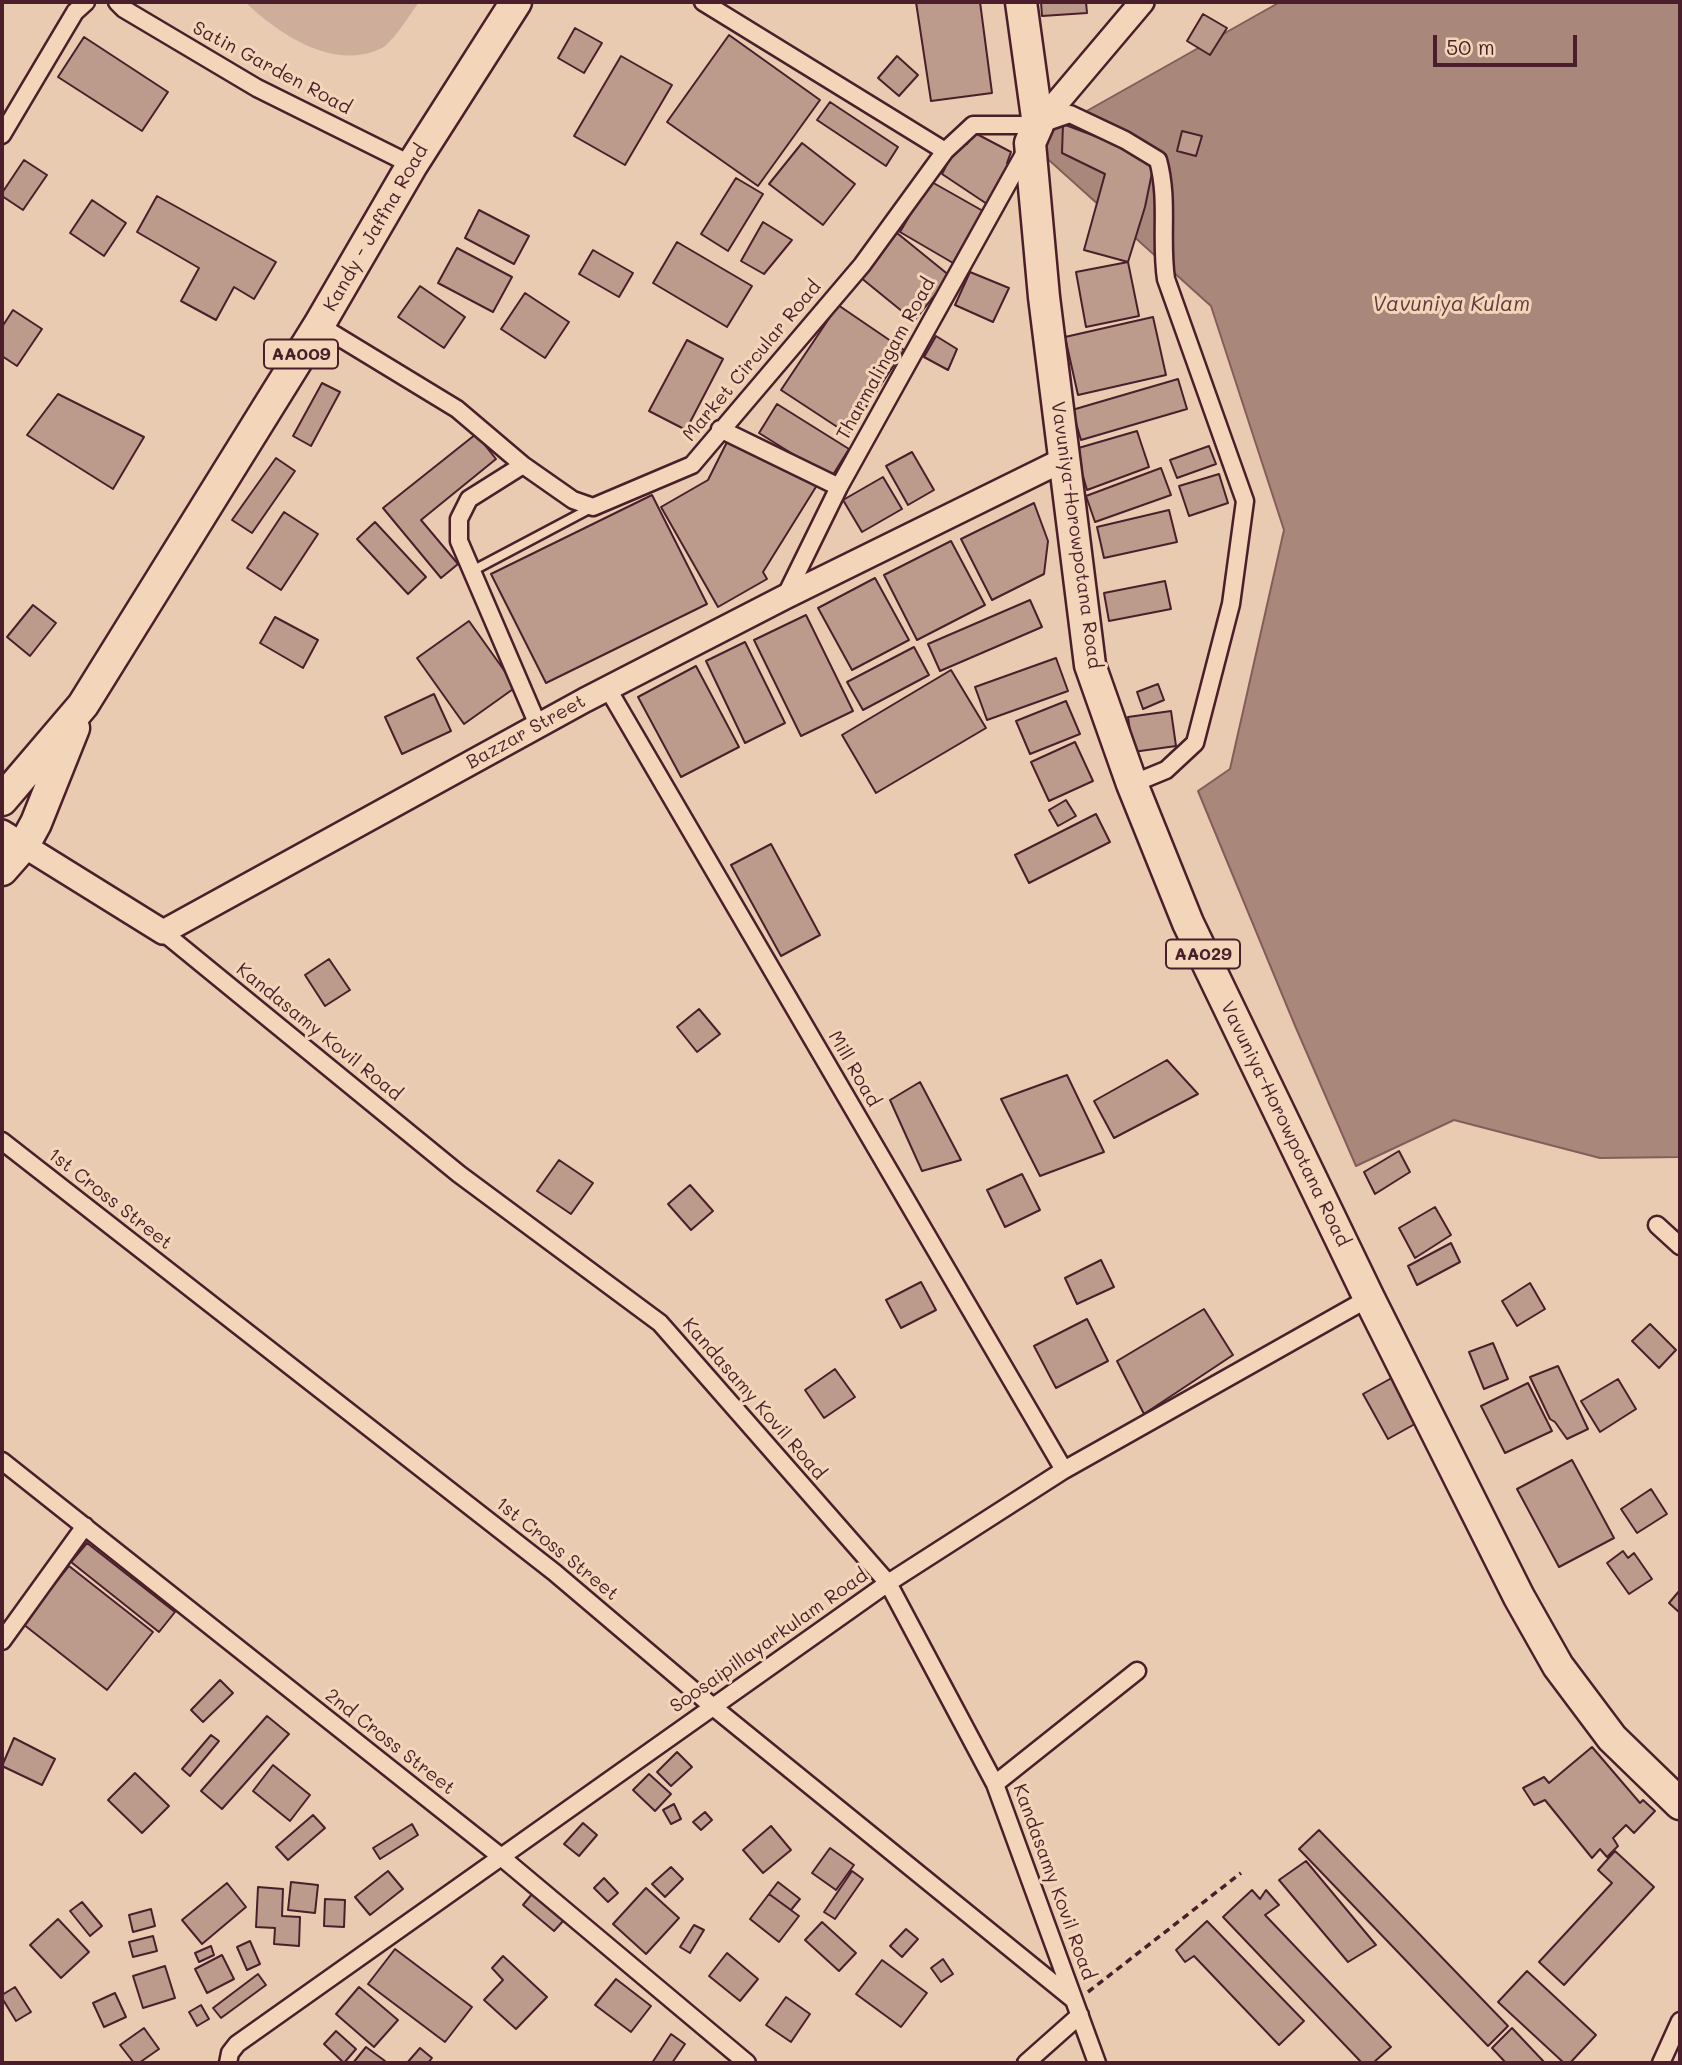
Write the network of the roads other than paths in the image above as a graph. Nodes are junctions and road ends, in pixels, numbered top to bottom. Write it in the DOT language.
graph roads {
  1 [pos="86,2"];
  2 [pos="117,2"];
  3 [pos="516,2"];
  4 [pos="703,2"];
  5 [pos="1021,2"];
  6 [pos="1142,2"];
  7 [pos="1034,134"];
  8 [pos="2,135"];
  9 [pos="945,151"];
  10 [pos="412,165"];
  11 [pos="318,325"];
  12 [pos="720,429"];
  13 [pos="1065,459"];
  14 [pos="523,465"];
  15 [pos="839,487"];
  16 [pos="593,508"];
  17 [pos="472,571"];
  18 [pos="785,597"];
  19 [pos="608,689"];
  20 [pos="83,705"];
  21 [pos="538,725"];
  22 [pos="1132,784"];
  23 [pos="2,800"];
  24 [pos="13,839"];
  25 [pos="2,870"];
  26 [pos="163,932"];
  27 [pos="2,1141"];
  28 [pos="1657,1225"];
  29 [pos="1680,1246"];
  30 [pos="1369,1298"];
  31 [pos="2,1461"];
  32 [pos="1064,1470"];
  33 [pos="85,1526"];
  34 [pos="888,1583"];
  35 [pos="2,1641"];
  36 [pos="1137,1671"];
  37 [pos="712,1706"];
  38 [pos="995,1784"];
  39 [pos="1680,1804"];
  40 [pos="500,1856"];
  41 [pos="1078,2008"];
  42 [pos="1680,2021"];
  43 [pos="228,2063"];
  44 [pos="747,2063"];
  45 [pos="1026,2063"];
  46 [pos="1097,2063"];
  47 [pos="1661,2063"];
  1 -- 8 [label="street"];
  2 -- 10 [label="street, Satin Garden Road"];
  3 -- 10 [label="highway, Kandy - Jaffna Road / AA009"];
  4 -- 9 [label="street"];
  5 -- 7 [label="highway, Vavuniya-Horowpotana Road / AA029"];
  6 -- 7 [label="main road"];
  7 -- 9 [label="street, Market Circular Road"];
  7 -- 13 [label="highway, Vavuniya-Horowpotana Road / AA029"];
  7 -- 15 [label="street, Tharmalingam Road"];
  7 -- 22 [label="street, Market Circular Road"];
  9 -- 12 [label="street, Market Circular Road"];
  10 -- 11 [label="highway, Kandy - Jaffna Road / AA009"];
  11 -- 14 [label="street"];
  11 -- 20 [label="highway, Kandy - Jaffna Road / AA009"];
  12 -- 15 [label="street"];
  12 -- 16 [label="street, Market Circular Road"];
  13 -- 18 [label="main road, Bazzar Street"];
  13 -- 22 [label="highway, Vavuniya-Horowpotana Road / AA029"];
  14 -- 16 [label="street"];
  14 -- 17 [label="street"];
  15 -- 18 [label="street, Tharmalingam Road"];
  16 -- 17 [label="lane"];
  17 -- 21 [label="street"];
  18 -- 19 [label="main road, Bazzar Street"];
  19 -- 21 [label="main road, Bazzar Street"];
  19 -- 32 [label="street, Mill Road"];
  20 -- 23 [label="highway, Kandy - Jaffna Road / AA009"];
  20 -- 24 [label="highway, Kandy - Jaffna Road / AA009"];
  21 -- 26 [label="main road, Bazzar Street"];
  22 -- 30 [label="highway, Vavuniya-Horowpotana Road / AA029"];
  24 -- 25 [label="highway, Kandy - Jaffna Road / AA009"];
  24 -- 26 [label="main road"];
  26 -- 34 [label="street, Kandasamy Kovil Road"];
  27 -- 37 [label="street, 1st Cross Street"];
  28 -- 29 [label="street"];
  30 -- 32 [label="street, Soosaipillayarkulam Road"];
  30 -- 39 [label="highway, Vavuniya-Horowpotana Road / AA029"];
  31 -- 33 [label="street, 2nd Cross Street"];
  32 -- 34 [label="street, Soosaipillayarkulam Road"];
  33 -- 35 [label="street"];
  33 -- 40 [label="street, 2nd Cross Street"];
  34 -- 37 [label="street, Soosaipillayarkulam Road"];
  34 -- 38 [label="street, Kandasamy Kovil Road"];
  36 -- 38 [label="street"];
  37 -- 40 [label="street, Soosaipillayarkulam Road"];
  37 -- 41 [label="street, 1st Cross Street"];
  38 -- 41 [label="street, Kandasamy Kovil Road"];
  40 -- 43 [label="street, Soosaipillayarkulam Road"];
  40 -- 44 [label="street, 2nd Cross Street"];
  41 -- 45 [label="street"];
  41 -- 46 [label="street, Kandasamy Kovil Road"];
  42 -- 47 [label="street"];
}
